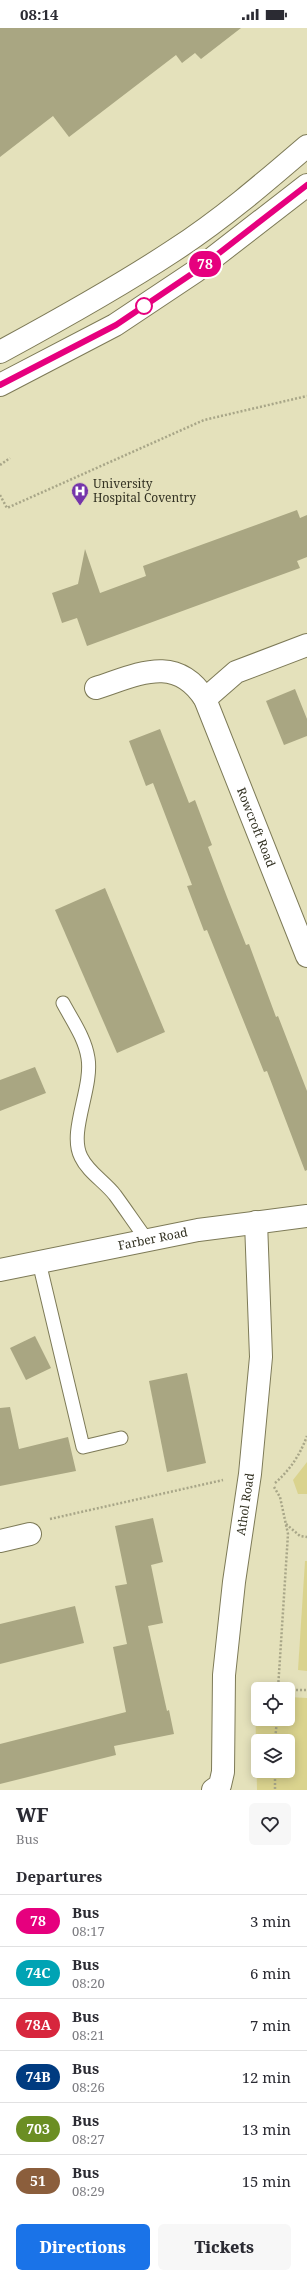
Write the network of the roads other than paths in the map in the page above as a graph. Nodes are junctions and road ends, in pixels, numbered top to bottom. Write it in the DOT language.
graph roads {
  1 [pos="307,146"];
  2 [pos="307,185"];
  3 [pos="0,352"];
  4 [pos="0,386"];
  5 [pos="307,645"];
  6 [pos="96,688"];
  7 [pos="205,699"];
  8 [pos="307,956"];
  9 [pos="63,1002"];
  10 [pos="307,1216"];
  11 [pos="256,1222"];
  12 [pos="147,1240"];
  13 [pos="39,1262"];
  14 [pos="0,1270"];
  15 [pos="121,1438"];
  16 [pos="30,1534"];
  17 [pos="0,1540"];
  18 [pos="217,1788"];
  1 -- 3 [label="street"];
  2 -- 4 [label="street"];
  5 -- 7 [label="street"];
  6 -- 7 [label="street, Rowcroft Road"];
  7 -- 8 [label="street, Rowcroft Road"];
  9 -- 12 [label="lane"];
  10 -- 11 [label="street, Farber Road"];
  11 -- 12 [label="street, Farber Road"];
  11 -- 18 [label="street, Athol Road"];
  12 -- 13 [label="street, Farber Road"];
  13 -- 14 [label="street, Farber Road"];
  13 -- 15 [label="lane"];
  16 -- 17 [label="street"];
}
